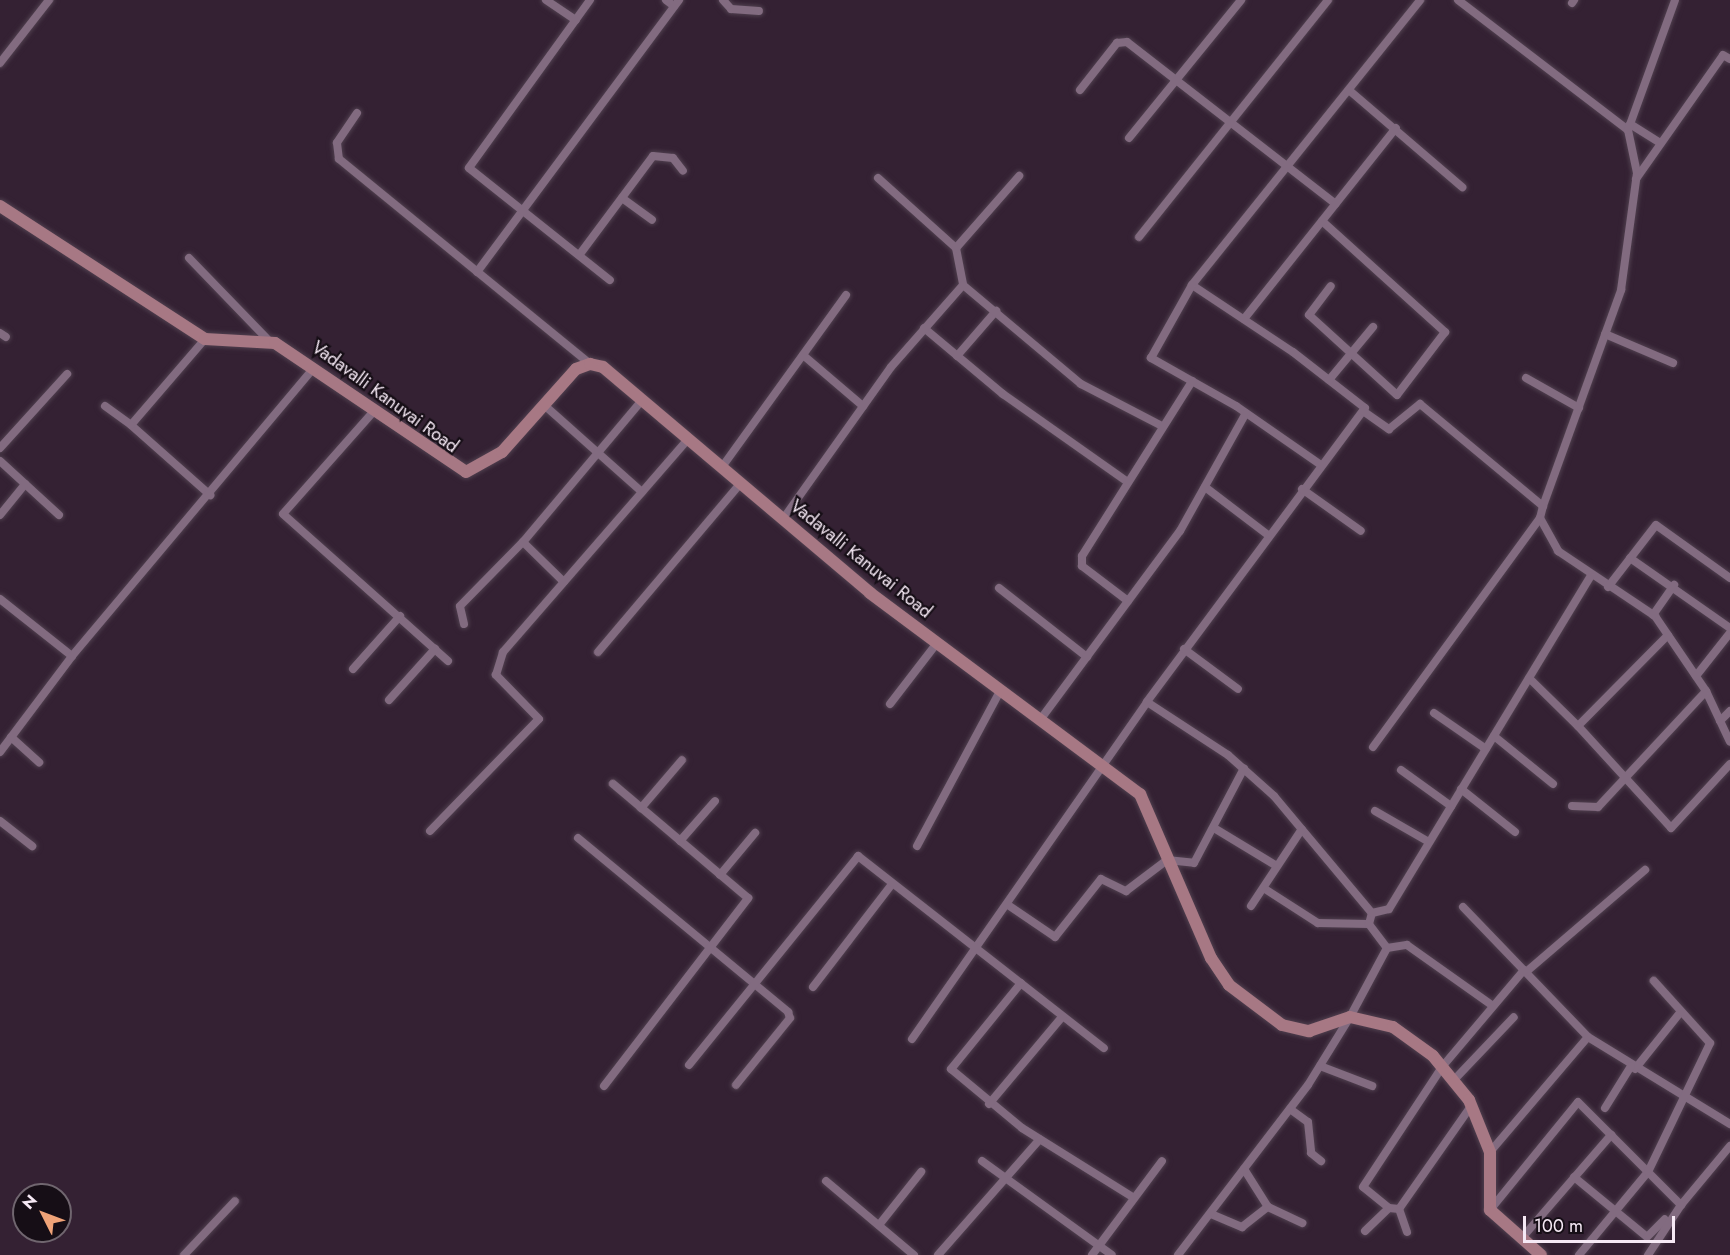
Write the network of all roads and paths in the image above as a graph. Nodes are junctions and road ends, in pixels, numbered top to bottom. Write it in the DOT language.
graph roads {
  1 [pos="49,0"];
  2 [pos="546,0"];
  3 [pos="590,0"];
  4 [pos="666,0"];
  5 [pos="723,0"];
  6 [pos="1241,0"];
  7 [pos="1328,0"];
  8 [pos="1420,0"];
  9 [pos="1458,0"];
  10 [pos="1675,0"];
  11 [pos="676,3"];
  12 [pos="759,11"];
  13 [pos="576,20"];
  14 [pos="1730,59"];
  15 [pos="0,63"];
  16 [pos="1176,80"];
  17 [pos="1080,90"];
  18 [pos="1350,92"];
  19 [pos="357,113"];
  20 [pos="1230,121"];
  21 [pos="1629,127"];
  22 [pos="1396,128"];
  23 [pos="1129,138"];
  24 [pos="1661,143"];
  25 [pos="1289,166"];
  26 [pos="683,171"];
  27 [pos="1019,176"];
  28 [pos="878,178"];
  29 [pos="1636,179"];
  30 [pos="1462,188"];
  31 [pos="622,198"];
  32 [pos="1336,204"];
  33 [pos="0,206"];
  34 [pos="522,210"];
  35 [pos="652,220"];
  36 [pos="1322,221"];
  37 [pos="1139,237"];
  38 [pos="956,248"];
  39 [pos="580,254"];
  40 [pos="189,258"];
  41 [pos="477,272"];
  42 [pos="610,280"];
  43 [pos="963,285"];
  44 [pos="1192,285"];
  45 [pos="1331,286"];
  46 [pos="846,295"];
  47 [pos="996,311"];
  48 [pos="1244,319"];
  49 [pos="1373,327"];
  50 [pos="924,328"];
  51 [pos="1605,334"];
  52 [pos="205,339"];
  53 [pos="272,343"];
  54 [pos="1351,353"];
  55 [pos="803,355"];
  56 [pos="957,356"];
  57 [pos="1673,363"];
  58 [pos="590,364"];
  59 [pos="314,368"];
  60 [pos="67,374"];
  61 [pos="1526,378"];
  62 [pos="1329,380"];
  63 [pos="1192,381"];
  64 [pos="642,400"];
  65 [pos="544,405"];
  66 [pos="105,406"];
  67 [pos="863,406"];
  68 [pos="1578,408"];
  69 [pos="374,411"];
  70 [pos="1363,411"];
  71 [pos="1246,413"];
  72 [pos="131,425"];
  73 [pos="1162,426"];
  74 [pos="688,439"];
  75 [pos="0,448"];
  76 [pos="597,453"];
  77 [pos="0,462"];
  78 [pos="1321,465"];
  79 [pos="722,467"];
  80 [pos="1125,480"];
  81 [pos="741,483"];
  82 [pos="25,484"];
  83 [pos="1205,487"];
  84 [pos="1302,489"];
  85 [pos="642,492"];
  86 [pos="210,495"];
  87 [pos="1543,506"];
  88 [pos="0,515"];
  89 [pos="59,515"];
  90 [pos="1540,518"];
  91 [pos="783,519"];
  92 [pos="1361,531"];
  93 [pos="1268,536"];
  94 [pos="523,542"];
  95 [pos="1630,558"];
  96 [pos="1591,576"];
  97 [pos="1730,578"];
  98 [pos="564,582"];
  99 [pos="1674,585"];
  100 [pos="1608,587"];
  101 [pos="999,588"];
  102 [pos="0,599"];
  103 [pos="1128,601"];
  104 [pos="1653,615"];
  105 [pos="400,616"];
  106 [pos="464,624"];
  107 [pos="1730,628"];
  108 [pos="1730,633"];
  109 [pos="1668,635"];
  110 [pos="937,643"];
  111 [pos="435,649"];
  112 [pos="1184,649"];
  113 [pos="598,652"];
  114 [pos="72,656"];
  115 [pos="1087,657"];
  116 [pos="448,661"];
  117 [pos="353,669"];
  118 [pos="1696,676"];
  119 [pos="1529,678"];
  120 [pos="1238,689"];
  121 [pos="1000,691"];
  122 [pos="1706,691"];
  123 [pos="389,700"];
  124 [pos="1147,702"];
  125 [pos="890,704"];
  126 [pos="1730,711"];
  127 [pos="1434,713"];
  128 [pos="1040,720"];
  129 [pos="1720,721"];
  130 [pos="1578,726"];
  131 [pos="1494,736"];
  132 [pos="11,737"];
  133 [pos="1730,742"];
  134 [pos="1373,747"];
  135 [pos="1486,749"];
  136 [pos="0,752"];
  137 [pos="682,760"];
  138 [pos="39,762"];
  139 [pos="1730,764"];
  140 [pos="1103,767"];
  141 [pos="1244,768"];
  142 [pos="1401,770"];
  143 [pos="1629,780"];
  144 [pos="613,784"];
  145 [pos="1553,784"];
  146 [pos="1461,789"];
  147 [pos="715,801"];
  148 [pos="1452,806"];
  149 [pos="1572,806"];
  150 [pos="641,808"];
  151 [pos="1375,811"];
  152 [pos="0,821"];
  153 [pos="1214,828"];
  154 [pos="1302,829"];
  155 [pos="430,831"];
  156 [pos="1515,832"];
  157 [pos="755,833"];
  158 [pos="578,838"];
  159 [pos="680,841"];
  160 [pos="1429,842"];
  161 [pos="32,846"];
  162 [pos="917,846"];
  163 [pos="1167,860"];
  164 [pos="1275,865"];
  165 [pos="1645,870"];
  166 [pos="720,875"];
  167 [pos="892,884"];
  168 [pos="1265,889"];
  169 [pos="1008,905"];
  170 [pos="1251,906"];
  171 [pos="1463,907"];
  172 [pos="1372,913"];
  173 [pos="1369,924"];
  174 [pos="712,945"];
  175 [pos="1387,948"];
  176 [pos="977,949"];
  177 [pos="1525,971"];
  178 [pos="1654,981"];
  179 [pos="756,982"];
  180 [pos="1021,983"];
  181 [pos="813,987"];
  182 [pos="1493,1006"];
  183 [pos="1679,1014"];
  184 [pos="1062,1017"];
  185 [pos="1350,1017"];
  186 [pos="1514,1017"];
  187 [pos="1588,1037"];
  188 [pos="912,1039"];
  189 [pos="1104,1048"];
  190 [pos="689,1065"];
  191 [pos="1320,1066"];
  192 [pos="1442,1067"];
  193 [pos="1633,1067"];
  194 [pos="1453,1081"];
  195 [pos="736,1085"];
  196 [pos="604,1086"];
  197 [pos="1372,1086"];
  198 [pos="1682,1097"];
  199 [pos="989,1104"];
  200 [pos="1471,1106"];
  201 [pos="1605,1108"];
  202 [pos="1290,1109"];
  203 [pos="1730,1124"];
  204 [pos="1611,1135"];
  205 [pos="1040,1139"];
  206 [pos="1730,1146"];
  207 [pos="1490,1152"];
  208 [pos="982,1161"];
  209 [pos="1162,1161"];
  210 [pos="1321,1161"];
  211 [pos="1244,1169"];
  212 [pos="921,1172"];
  213 [pos="1648,1172"];
  214 [pos="1574,1177"];
  215 [pos="826,1181"];
  216 [pos="1002,1181"];
  217 [pos="1134,1198"];
  218 [pos="235,1201"];
  219 [pos="1681,1205"];
  220 [pos="1268,1207"];
  221 [pos="1389,1208"];
  222 [pos="1399,1209"];
  223 [pos="1490,1210"];
  224 [pos="1615,1211"];
  225 [pos="1211,1214"];
  226 [pos="1665,1219"];
  227 [pos="1302,1224"];
  228 [pos="879,1225"];
  229 [pos="1365,1232"];
  230 [pos="1407,1232"];
  231 [pos="1521,1239"];
  232 [pos="1099,1245"];
  233 [pos="184,1255"];
  234 [pos="915,1255"];
  235 [pos="938,1255"];
  236 [pos="1092,1255"];
  237 [pos="1112,1255"];
  238 [pos="1178,1255"];
  239 [pos="1541,1255"];
  240 [pos="1579,1255"];
  241 [pos="1648,1255"];
  1 -- 15 [label="street"];
  2 -- 13 [label="street"];
  3 -- 13 [label="street"];
  4 -- 11 [label="street"];
  5 -- 12 [label="street"];
  6 -- 16 [label="street"];
  7 -- 20 [label="street"];
  8 -- 18 [label="street"];
  9 -- 21 [label="street"];
  10 -- 21 [label="street"];
  11 -- 34 [label="street"];
  13 -- 34 [label="street"];
  14 -- 24 [label="street"];
  16 -- 17 [label="street"];
  16 -- 20 [label="street"];
  16 -- 23 [label="street"];
  18 -- 22 [label="street"];
  18 -- 25 [label="street"];
  19 -- 41 [label="street"];
  20 -- 25 [label="street"];
  20 -- 37 [label="street"];
  21 -- 24 [label="street"];
  21 -- 29 [label="street"];
  22 -- 30 [label="street"];
  22 -- 32 [label="street"];
  24 -- 29 [label="street"];
  25 -- 32 [label="street"];
  25 -- 44 [label="street"];
  26 -- 31 [label="street"];
  27 -- 38 [label="street"];
  28 -- 38 [label="street"];
  29 -- 51 [label="street"];
  31 -- 35 [label="street"];
  31 -- 39 [label="street"];
  32 -- 36 [label="street"];
  33 -- 52 [label="street, Vadavalli Kanuvai Road"];
  34 -- 39 [label="street"];
  34 -- 41 [label="street"];
  36 -- 48 [label="street"];
  36 -- 54 [label="street"];
  38 -- 43 [label="street"];
  39 -- 42 [label="street"];
  40 -- 53 [label="street"];
  41 -- 58 [label="street"];
  43 -- 47 [label="street"];
  43 -- 50 [label="street"];
  44 -- 48 [label="street"];
  44 -- 63 [label="street"];
  45 -- 54 [label="street"];
  46 -- 55 [label="street"];
  47 -- 56 [label="street"];
  47 -- 73 [label="street"];
  48 -- 62 [label="street"];
  49 -- 54 [label="street"];
  50 -- 56 [label="street"];
  50 -- 67 [label="street"];
  51 -- 57 [label="street"];
  51 -- 68 [label="street"];
  52 -- 53 [label="street, Vadavalli Kanuvai Road"];
  52 -- 72 [label="street"];
  53 -- 59 [label="street, Vadavalli Kanuvai Road"];
  54 -- 62 [label="street"];
  55 -- 67 [label="street"];
  55 -- 79 [label="street"];
  56 -- 80 [label="street"];
  58 -- 64 [label="street, Vadavalli Kanuvai Road"];
  58 -- 65 [label="street, Vadavalli Kanuvai Road"];
  59 -- 69 [label="street, Vadavalli Kanuvai Road"];
  59 -- 86 [label="street"];
  60 -- 75 [label="street"];
  61 -- 68 [label="street"];
  62 -- 70 [label="street"];
  63 -- 71 [label="street"];
  63 -- 73 [label="street"];
  64 -- 74 [label="street, Vadavalli Kanuvai Road"];
  64 -- 76 [label="street"];
  65 -- 69 [label="street, Vadavalli Kanuvai Road"];
  65 -- 76 [label="street"];
  66 -- 72 [label="street"];
  67 -- 91 [label="street"];
  68 -- 87 [label="street"];
  69 -- 105 [label="street"];
  70 -- 78 [label="street"];
  70 -- 87 [label="street"];
  71 -- 78 [label="street"];
  71 -- 83 [label="street"];
  72 -- 86 [label="street"];
  73 -- 80 [label="street"];
  74 -- 79 [label="street, Vadavalli Kanuvai Road"];
  74 -- 85 [label="street"];
  76 -- 85 [label="street"];
  76 -- 94 [label="street"];
  77 -- 82 [label="street"];
  78 -- 84 [label="street"];
  79 -- 81 [label="street, Vadavalli Kanuvai Road"];
  80 -- 103 [label="street"];
  81 -- 91 [label="street, Vadavalli Kanuvai Road"];
  81 -- 113 [label="street"];
  82 -- 88 [label="street"];
  82 -- 89 [label="street"];
  83 -- 93 [label="street"];
  83 -- 103 [label="street"];
  84 -- 92 [label="street"];
  84 -- 93 [label="street"];
  85 -- 98 [label="street"];
  86 -- 114 [label="street"];
  87 -- 90 [label="street"];
  90 -- 96 [label="street"];
  90 -- 134 [label="street"];
  91 -- 110 [label="street, Vadavalli Kanuvai Road"];
  93 -- 112 [label="street"];
  94 -- 98 [label="street"];
  94 -- 106 [label="street"];
  95 -- 97 [label="street"];
  95 -- 99 [label="street"];
  95 -- 100 [label="street"];
  96 -- 100 [label="street"];
  96 -- 119 [label="street"];
  98 -- 155 [label="street"];
  99 -- 104 [label="street"];
  99 -- 107 [label="street"];
  100 -- 104 [label="street"];
  101 -- 115 [label="street"];
  102 -- 114 [label="street"];
  103 -- 115 [label="street"];
  104 -- 109 [label="street"];
  105 -- 111 [label="street"];
  105 -- 117 [label="street"];
  108 -- 118 [label="street"];
  109 -- 118 [label="street"];
  109 -- 130 [label="street"];
  110 -- 121 [label="street, Vadavalli Kanuvai Road"];
  110 -- 125 [label="street"];
  111 -- 116 [label="street"];
  111 -- 123 [label="street"];
  112 -- 120 [label="street"];
  112 -- 124 [label="street"];
  114 -- 132 [label="street"];
  115 -- 128 [label="street"];
  118 -- 122 [label="street"];
  119 -- 130 [label="street"];
  119 -- 131 [label="street"];
  121 -- 128 [label="street, Vadavalli Kanuvai Road"];
  121 -- 162 [label="street"];
  122 -- 129 [label="street"];
  122 -- 143 [label="street"];
  124 -- 140 [label="street"];
  124 -- 141 [label="street"];
  126 -- 129 [label="street"];
  127 -- 135 [label="street"];
  128 -- 140 [label="street, Vadavalli Kanuvai Road"];
  129 -- 133 [label="street"];
  130 -- 143 [label="street"];
  131 -- 135 [label="street"];
  131 -- 145 [label="street"];
  132 -- 136 [label="street"];
  132 -- 138 [label="street"];
  135 -- 146 [label="street"];
  137 -- 150 [label="street"];
  139 -- 143 [label="street"];
  140 -- 163 [label="street, Vadavalli Kanuvai Road"];
  140 -- 169 [label="street"];
  141 -- 153 [label="street"];
  141 -- 154 [label="street"];
  142 -- 148 [label="street"];
  143 -- 149 [label="street"];
  144 -- 150 [label="street"];
  146 -- 148 [label="street"];
  146 -- 156 [label="street"];
  147 -- 159 [label="street"];
  148 -- 160 [label="street"];
  150 -- 159 [label="street"];
  151 -- 160 [label="street"];
  152 -- 161 [label="street"];
  153 -- 163 [label="street"];
  153 -- 164 [label="street"];
  154 -- 164 [label="street"];
  154 -- 172 [label="street"];
  157 -- 166 [label="street"];
  158 -- 174 [label="street"];
  159 -- 166 [label="street"];
  160 -- 172 [label="street"];
  163 -- 169 [label="street"];
  163 -- 185 [label="street, Vadavalli Kanuvai Road"];
  164 -- 168 [label="street"];
  165 -- 177 [label="street"];
  166 -- 174 [label="street"];
  167 -- 176 [label="street"];
  167 -- 179 [label="street"];
  167 -- 181 [label="street"];
  168 -- 170 [label="street"];
  168 -- 173 [label="street"];
  169 -- 176 [label="street"];
  171 -- 177 [label="street"];
  172 -- 173 [label="street"];
  173 -- 175 [label="street"];
  174 -- 179 [label="street"];
  174 -- 196 [label="street"];
  175 -- 182 [label="street"];
  175 -- 185 [label="street"];
  176 -- 180 [label="street"];
  176 -- 188 [label="street"];
  177 -- 182 [label="street"];
  177 -- 187 [label="street"];
  178 -- 183 [label="street"];
  179 -- 190 [label="street"];
  179 -- 195 [label="street"];
  180 -- 184 [label="street"];
  180 -- 199 [label="street"];
  182 -- 192 [label="street"];
  183 -- 193 [label="street"];
  183 -- 198 [label="street"];
  184 -- 189 [label="street"];
  184 -- 199 [label="street"];
  185 -- 191 [label="street"];
  185 -- 192 [label="street"];
  186 -- 194 [label="street"];
  187 -- 193 [label="street"];
  187 -- 207 [label="street"];
  191 -- 197 [label="street"];
  191 -- 202 [label="street"];
  192 -- 194 [label="street"];
  192 -- 221 [label="street"];
  193 -- 198 [label="street"];
  193 -- 201 [label="street"];
  194 -- 200 [label="street"];
  198 -- 203 [label="street"];
  198 -- 213 [label="street"];
  199 -- 205 [label="street"];
  200 -- 207 [label="street"];
  200 -- 222 [label="street"];
  202 -- 210 [label="street"];
  202 -- 211 [label="street"];
  204 -- 213 [label="street"];
  204 -- 214 [label="street"];
  204 -- 223 [label="street"];
  205 -- 216 [label="street"];
  205 -- 217 [label="street"];
  206 -- 219 [label="street"];
  207 -- 223 [label="street"];
  208 -- 216 [label="street"];
  209 -- 217 [label="street"];
  211 -- 220 [label="street"];
  211 -- 225 [label="street"];
  212 -- 228 [label="street"];
  213 -- 219 [label="street"];
  213 -- 224 [label="street"];
  214 -- 224 [label="street"];
  214 -- 231 [label="street"];
  215 -- 228 [label="street"];
  216 -- 232 [label="street"];
  216 -- 235 [label="street"];
  217 -- 232 [label="street"];
  218 -- 233 [label="street"];
  219 -- 241 [label="street"];
  220 -- 225 [label="street"];
  220 -- 227 [label="street"];
  221 -- 222 [label="street"];
  221 -- 229 [label="street"];
  222 -- 230 [label="street"];
  223 -- 231 [label="street"];
  224 -- 226 [label="street"];
  224 -- 240 [label="street"];
  225 -- 238 [label="street"];
  228 -- 234 [label="street"];
  231 -- 239 [label="street"];
  232 -- 236 [label="street"];
  232 -- 237 [label="street"];
}
